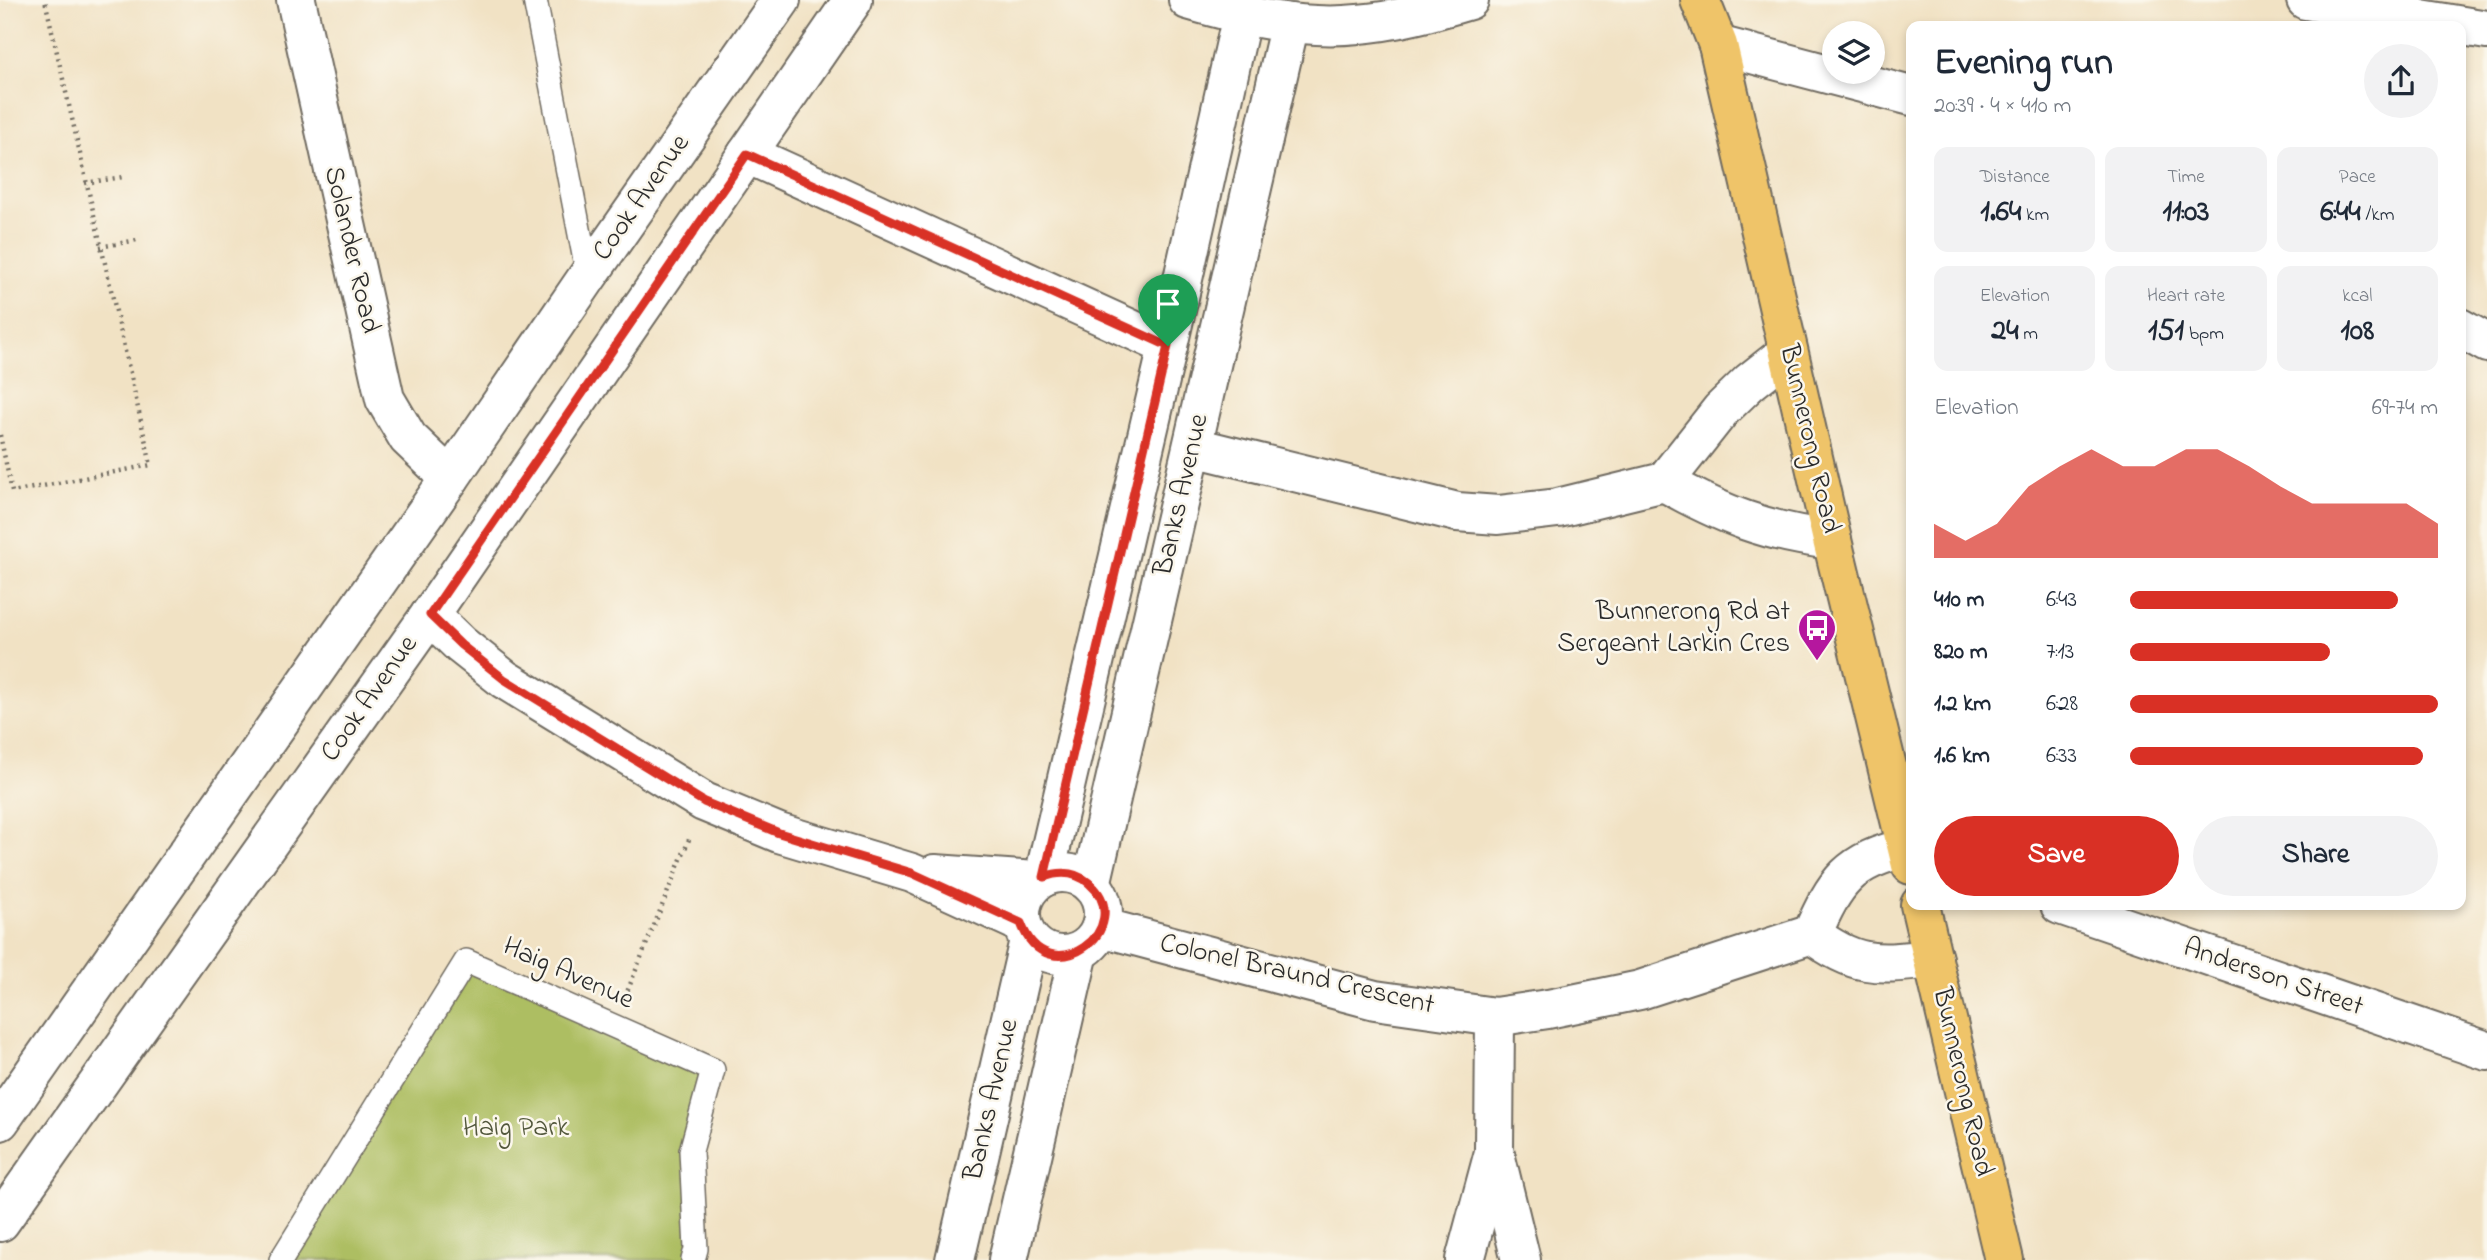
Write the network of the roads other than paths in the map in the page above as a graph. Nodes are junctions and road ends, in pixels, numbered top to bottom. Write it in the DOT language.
graph roads {
  1 [pos="296,0"];
  2 [pos="535,0"];
  3 [pos="781,0"];
  4 [pos="853,0"];
  5 [pos="1188,0"];
  6 [pos="1469,0"];
  7 [pos="2306,0"];
  8 [pos="1708,14"];
  9 [pos="1242,15"];
  10 [pos="2433,21"];
  11 [pos="1290,23"];
  12 [pos="2466,27"];
  13 [pos="2487,30"];
  14 [pos="1906,94"];
  15 [pos="747,154"];
  16 [pos="588,276"];
  17 [pos="2466,331"];
  18 [pos="2487,343"];
  19 [pos="1168,346"];
  20 [pos="1788,352"];
  21 [pos="1194,447"];
  22 [pos="450,478"];
  23 [pos="1664,482"];
  24 [pos="1832,540"];
  25 [pos="430,615"];
  26 [pos="1906,843"];
  27 [pos="1906,855"];
  28 [pos="912,873"];
  29 [pos="1041,879"];
  30 [pos="1091,885"];
  31 [pos="1921,910"];
  32 [pos="2075,910"];
  33 [pos="1025,932"];
  34 [pos="1812,934"];
  35 [pos="1090,940"];
  36 [pos="1933,959"];
  37 [pos="1495,1017"];
  38 [pos="2487,1051"];
  39 [pos="0,1122"];
  40 [pos="1494,1150"];
  41 [pos="6,1202"];
  42 [pos="281,1260"];
  43 [pos="693,1260"];
  44 [pos="955,1260"];
  45 [pos="1008,1260"];
  46 [pos="1465,1260"];
  47 [pos="1521,1260"];
  48 [pos="2004,1260"];
  1 -- 22 [label="street, Solander Road"];
  2 -- 16 [label="lane"];
  3 -- 16 [label="street, Cook Avenue"];
  4 -- 15 [label="street, Cook Avenue"];
  5 -- 9 [label="street"];
  6 -- 11 [label="street"];
  7 -- 10 [label="street"];
  8 -- 14 [label="street"];
  8 -- 20 [label="main road, Bunnerong Road"];
  9 -- 11 [label="street"];
  9 -- 19 [label="street, Banks Avenue"];
  11 -- 21 [label="street, Banks Avenue"];
  12 -- 13 [label="street"];
  15 -- 19 [label="street"];
  15 -- 25 [label="street, Cook Avenue"];
  16 -- 22 [label="street, Cook Avenue"];
  17 -- 18 [label="street"];
  19 -- 29 [label="street, Banks Avenue"];
  20 -- 23 [label="street"];
  20 -- 24 [label="main road, Bunnerong Road"];
  21 -- 23 [label="street"];
  21 -- 30 [label="street, Banks Avenue"];
  22 -- 39 [label="street, Cook Avenue"];
  23 -- 24 [label="street"];
  24 -- 26 [label="main road, Bunnerong Road"];
  25 -- 28 [label="street"];
  25 -- 41 [label="street, Cook Avenue"];
  27 -- 34 [label="street"];
  28 -- 29 [label="street"];
  28 -- 33 [label="street"];
  29 -- 30 [label="street"];
  29 -- 33 [label="street"];
  30 -- 35 [label="street"];
  31 -- 36 [label="main road, Bunnerong Road"];
  32 -- 38 [label="street, Anderson Street"];
  33 -- 35 [label="street"];
  33 -- 44 [label="street, Banks Avenue"];
  34 -- 36 [label="street"];
  34 -- 37 [label="street, Colonel Braund Crescent"];
  35 -- 37 [label="street, Colonel Braund Crescent"];
  35 -- 45 [label="street, Banks Avenue"];
  36 -- 48 [label="main road, Bunnerong Road"];
  37 -- 40 [label="street"];
  40 -- 46 [label="street"];
  40 -- 47 [label="street"];
  42 -- 43 [label="lane, Haig Avenue"];
}
